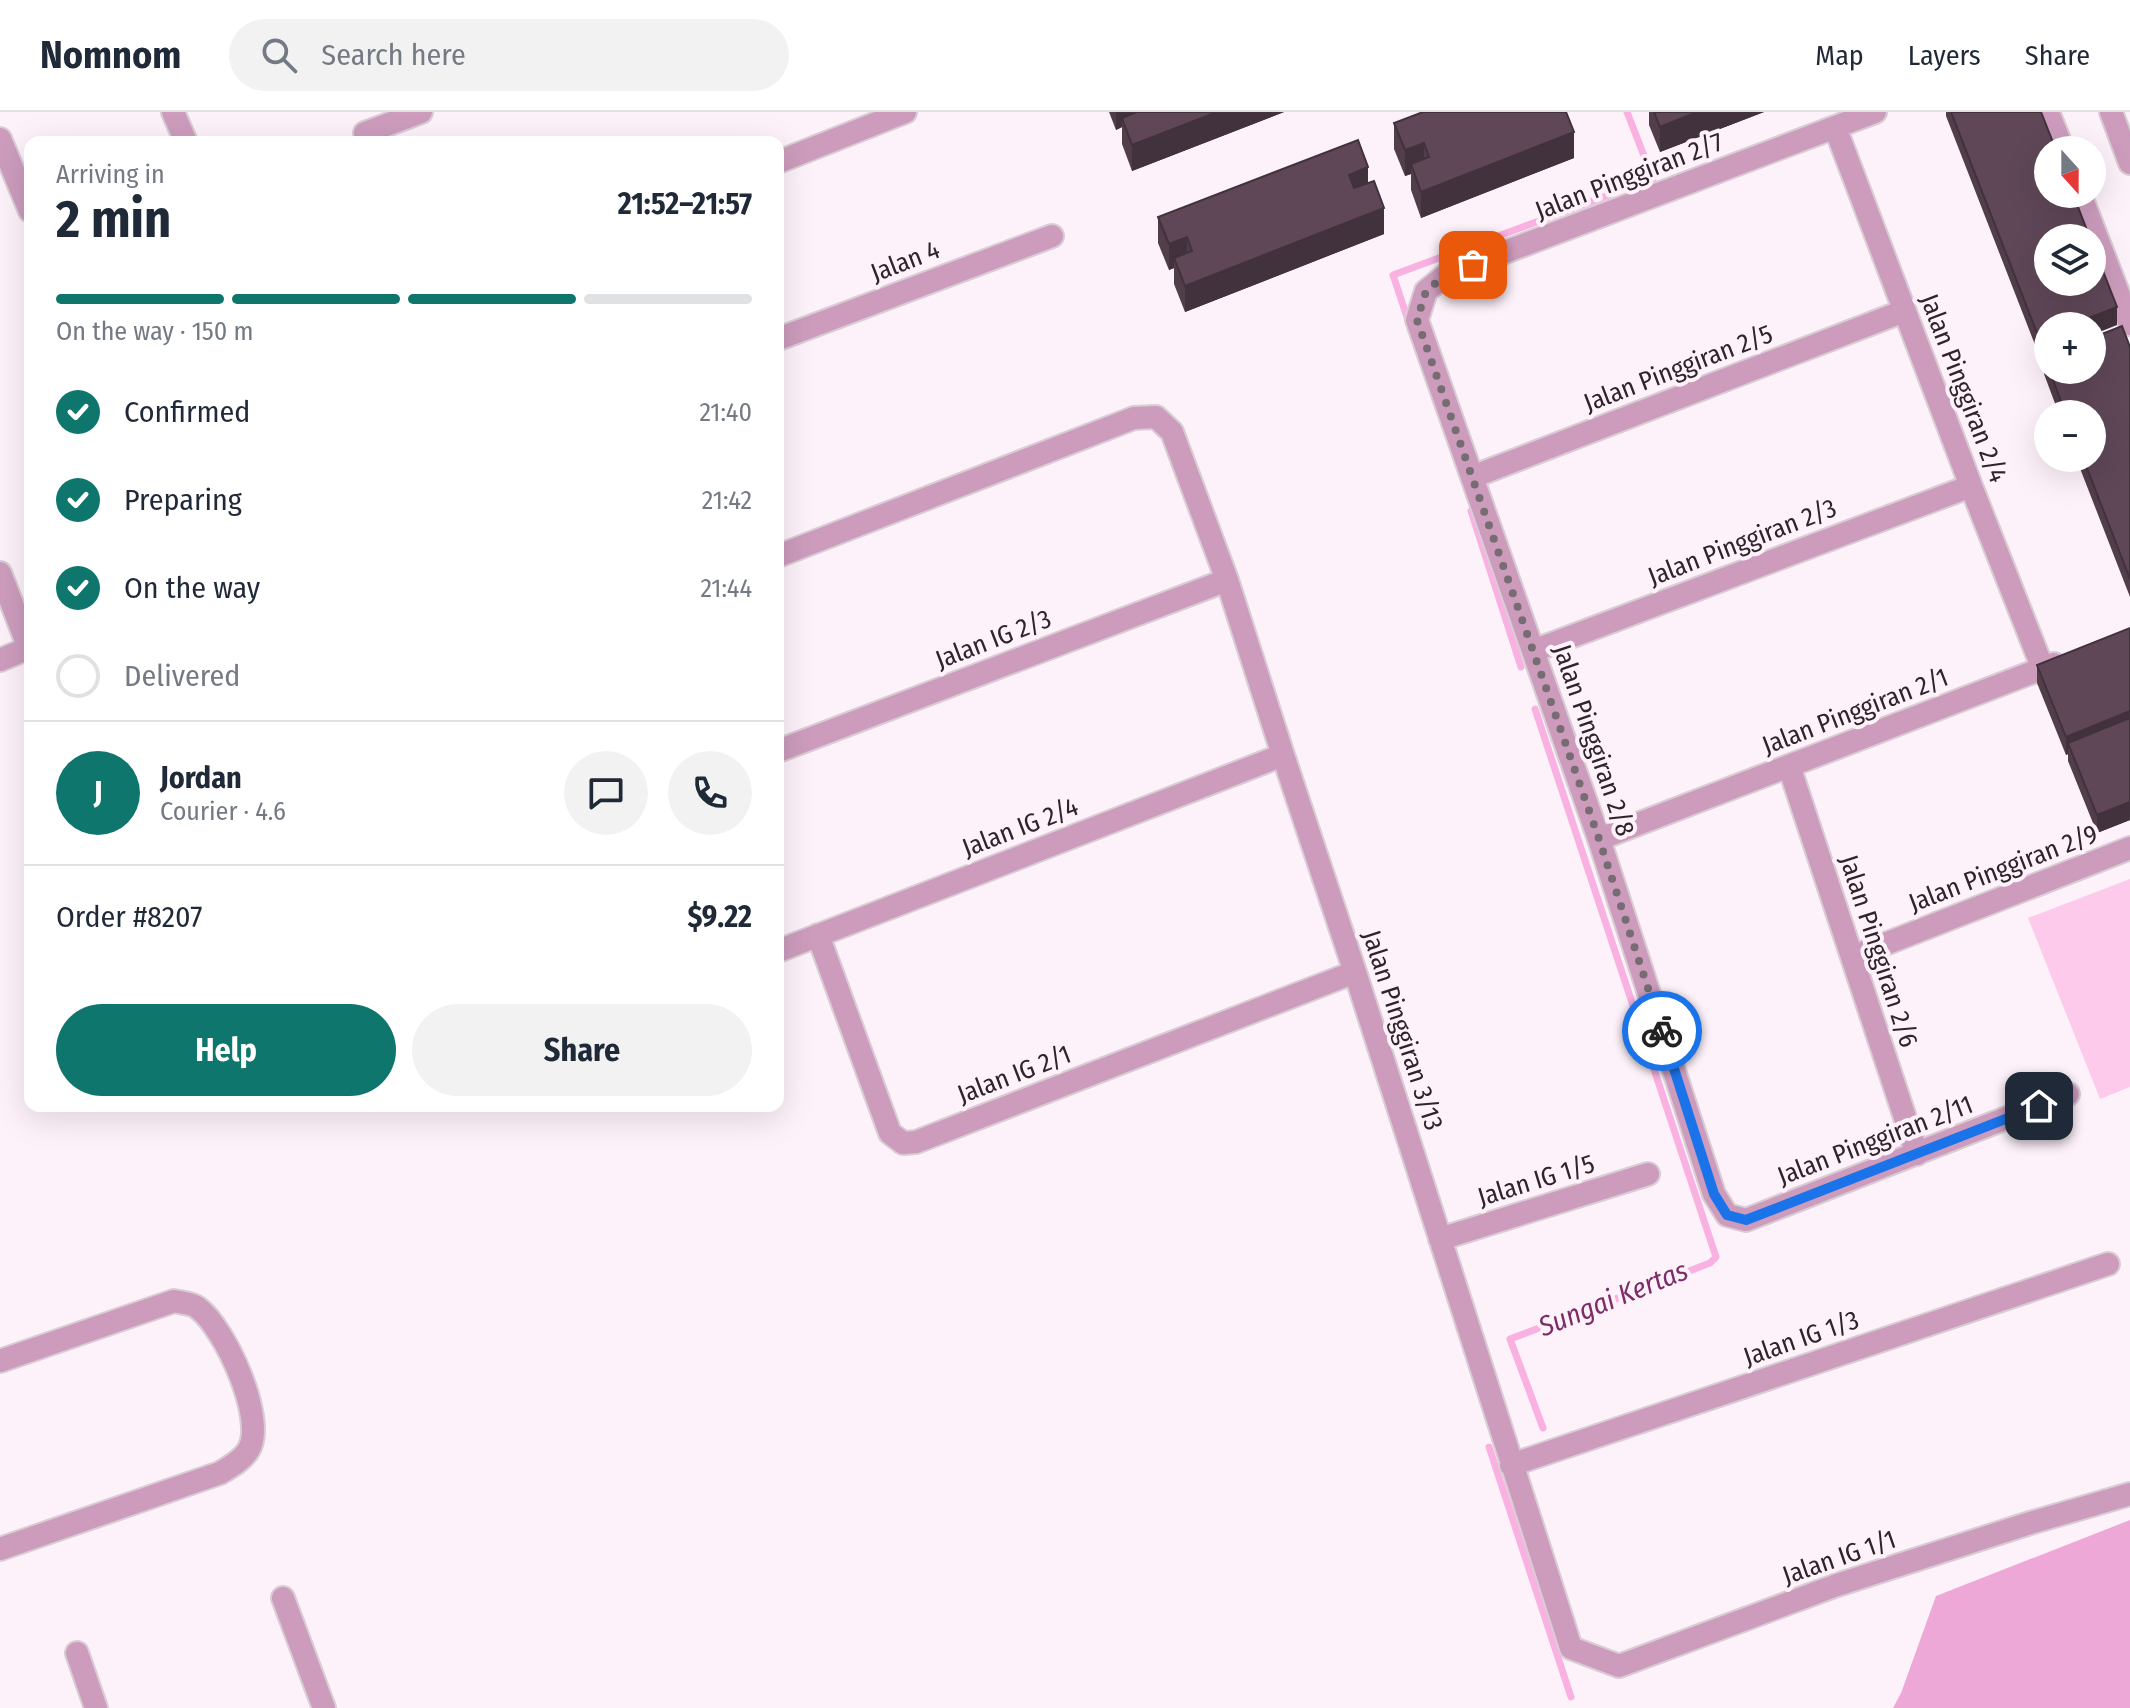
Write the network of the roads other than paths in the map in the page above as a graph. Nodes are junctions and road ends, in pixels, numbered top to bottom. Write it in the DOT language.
graph roads {
  1 [pos="173,112"];
  2 [pos="421,112"];
  3 [pos="905,112"];
  4 [pos="1875,112"];
  5 [pos="2048,112"];
  6 [pos="2111,112"];
  7 [pos="1835,127"];
  8 [pos="364,129"];
  9 [pos="183,136"];
  10 [pos="2057,136"];
  11 [pos="0,139"];
  12 [pos="784,160"];
  13 [pos="2130,163"];
  14 [pos="24,197"];
  15 [pos="2085,208"];
  16 [pos="1052,236"];
  17 [pos="1447,274"];
  18 [pos="1904,311"];
  19 [pos="2130,324"];
  20 [pos="784,337"];
  21 [pos="1472,477"];
  22 [pos="1971,486"];
  23 [pos="784,554"];
  24 [pos="0,573"];
  25 [pos="1227,580"];
  26 [pos="24,635"];
  27 [pos="24,650"];
  28 [pos="1533,651"];
  29 [pos="2072,657"];
  30 [pos="0,660"];
  31 [pos="2043,669"];
  32 [pos="784,749"];
  33 [pos="1283,755"];
  34 [pos="1789,766"];
  35 [pos="1599,839"];
  36 [pos="2130,848"];
  37 [pos="818,935"];
  38 [pos="784,949"];
  39 [pos="1852,957"];
  40 [pos="1355,972"];
  41 [pos="2068,1094"];
  42 [pos="1917,1154"];
  43 [pos="1648,1174"];
  44 [pos="1746,1220"];
  45 [pos="1440,1239"];
  46 [pos="2108,1264"];
  47 [pos="0,1361"];
  48 [pos="1511,1465"];
  49 [pos="2130,1494"];
  50 [pos="0,1549"];
  51 [pos="283,1598"];
  52 [pos="1571,1648"];
  53 [pos="77,1653"];
  54 [pos="96,1708"];
  55 [pos="324,1708"];
  1 -- 9 [label="street"];
  2 -- 8 [label="street"];
  3 -- 12 [label="street"];
  4 -- 7 [label="street, Jalan Pinggiran 2/7"];
  5 -- 10 [label="street"];
  6 -- 13 [label="street"];
  7 -- 17 [label="street, Jalan Pinggiran 2/7"];
  7 -- 18 [label="street, Jalan Pinggiran 2/4"];
  11 -- 14 [label="street"];
  15 -- 19 [label="street"];
  16 -- 20 [label="street, Jalan 4"];
  17 -- 21 [label="street, Jalan Pinggiran 2/8"];
  18 -- 21 [label="street, Jalan Pinggiran 2/5"];
  18 -- 22 [label="street, Jalan Pinggiran 2/4"];
  21 -- 28 [label="street, Jalan Pinggiran 2/8"];
  22 -- 28 [label="street, Jalan Pinggiran 2/3"];
  22 -- 31 [label="street, Jalan Pinggiran 2/4"];
  23 -- 25 [label="street, Jalan Pinggiran 3/13"];
  24 -- 26 [label="street"];
  25 -- 32 [label="street, Jalan IG 2/3"];
  25 -- 33 [label="street, Jalan Pinggiran 3/13"];
  27 -- 30 [label="street"];
  28 -- 35 [label="street, Jalan Pinggiran 2/8"];
  29 -- 31 [label="street, Jalan Pinggiran 2/1"];
  31 -- 34 [label="street, Jalan Pinggiran 2/1"];
  33 -- 37 [label="street, Jalan IG 2/4"];
  33 -- 40 [label="street, Jalan Pinggiran 3/13"];
  34 -- 35 [label="street, Jalan Pinggiran 2/1"];
  34 -- 39 [label="street, Jalan Pinggiran 2/6"];
  35 -- 44 [label="street, Jalan Pinggiran 2/8"];
  36 -- 39 [label="street, Jalan Pinggiran 2/9"];
  37 -- 38 [label="street, Jalan IG 2/4"];
  37 -- 40 [label="street, Jalan IG 2/1"];
  39 -- 42 [label="street, Jalan Pinggiran 2/6"];
  40 -- 45 [label="street, Jalan Pinggiran 3/13"];
  41 -- 42 [label="street, Jalan Pinggiran 2/11"];
  42 -- 44 [label="street, Jalan Pinggiran 2/11"];
  43 -- 45 [label="street, Jalan IG 1/5"];
  45 -- 48 [label="street, Jalan Pinggiran 3/13"];
  46 -- 48 [label="street, Jalan IG 1/3"];
  47 -- 50 [label="street"];
  48 -- 52 [label="street, Jalan Pinggiran 3/13"];
  49 -- 52 [label="street, Jalan IG 1/1"];
  51 -- 55 [label="street"];
  53 -- 54 [label="street"];
}
